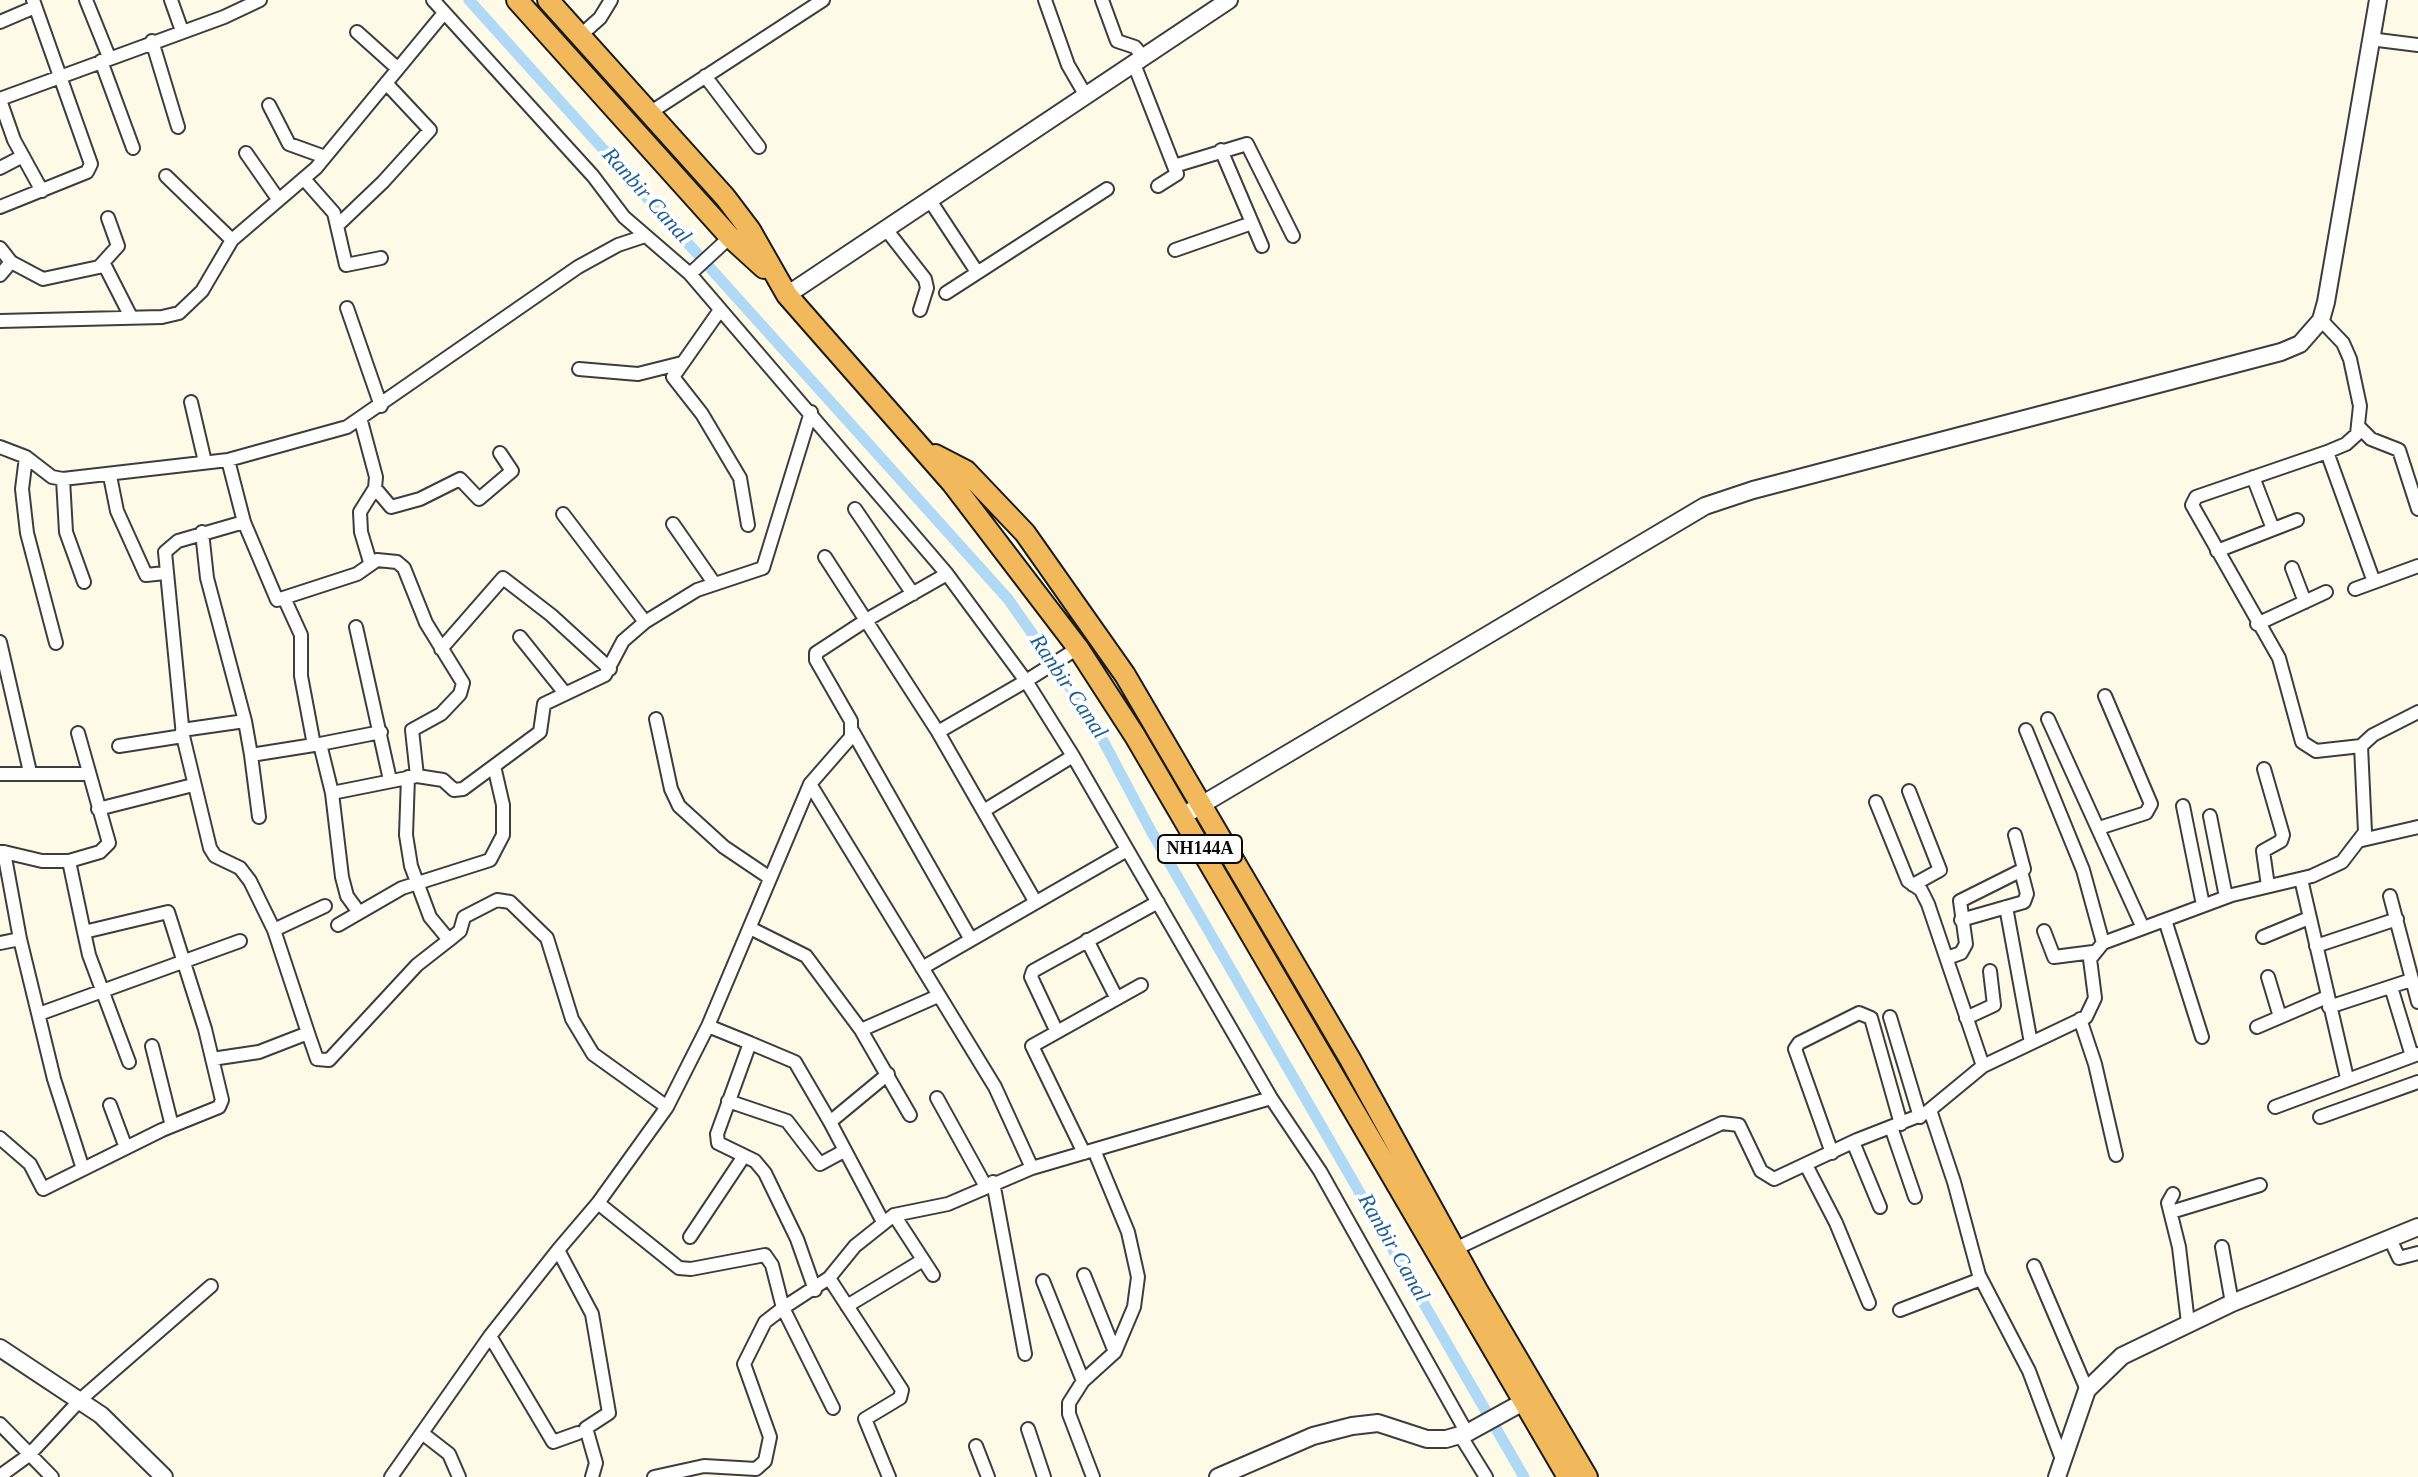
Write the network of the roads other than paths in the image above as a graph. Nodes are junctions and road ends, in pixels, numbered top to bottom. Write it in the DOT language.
graph roads {
  1 [pos="86,0"];
  2 [pos="171,0"];
  3 [pos="260,0"];
  4 [pos="433,0"];
  5 [pos="517,0"];
  6 [pos="548,0"];
  7 [pos="611,0"];
  8 [pos="823,0"];
  9 [pos="1045,0"];
  10 [pos="1102,0"];
  11 [pos="1229,0"];
  12 [pos="2378,0"];
  13 [pos="34,3"];
  14 [pos="241,4"];
  15 [pos="444,13"];
  16 [pos="0,22"];
  17 [pos="182,31"];
  18 [pos="357,32"];
  19 [pos="581,35"];
  20 [pos="2370,39"];
  21 [pos="152,41"];
  22 [pos="2418,45"];
  23 [pos="1138,55"];
  24 [pos="105,59"];
  25 [pos="397,68"];
  26 [pos="705,76"];
  27 [pos="61,77"];
  28 [pos="386,83"];
  29 [pos="1082,89"];
  30 [pos="0,100"];
  31 [pos="269,105"];
  32 [pos="651,112"];
  33 [pos="178,127"];
  34 [pos="759,147"];
  35 [pos="133,148"];
  36 [pos="1221,150"];
  37 [pos="246,153"];
  38 [pos="23,156"];
  39 [pos="325,157"];
  40 [pos="1174,166"];
  41 [pos="0,168"];
  42 [pos="166,176"];
  43 [pos="304,179"];
  44 [pos="1158,186"];
  45 [pos="1107,189"];
  46 [pos="42,191"];
  47 [pos="278,199"];
  48 [pos="929,199"];
  49 [pos="0,207"];
  50 [pos="108,218"];
  51 [pos="1252,223"];
  52 [pos="339,224"];
  53 [pos="885,228"];
  54 [pos="645,236"];
  55 [pos="1293,236"];
  56 [pos="730,237"];
  57 [pos="232,240"];
  58 [pos="1262,246"];
  59 [pos="0,248"];
  60 [pos="1175,250"];
  61 [pos="381,258"];
  62 [pos="11,262"];
  63 [pos="104,264"];
  64 [pos="694,270"];
  65 [pos="977,272"];
  66 [pos="0,275"];
  67 [pos="782,287"];
  68 [pos="946,293"];
  69 [pos="347,308"];
  70 [pos="720,310"];
  71 [pos="920,310"];
  72 [pos="131,317"];
  73 [pos="2321,320"];
  74 [pos="0,321"];
  75 [pos="682,363"];
  76 [pos="579,369"];
  77 [pos="191,402"];
  78 [pos="381,406"];
  79 [pos="811,412"];
  80 [pos="361,421"];
  81 [pos="2360,428"];
  82 [pos="920,444"];
  83 [pos="0,447"];
  84 [pos="2327,452"];
  85 [pos="500,453"];
  86 [pos="26,457"];
  87 [pos="228,460"];
  88 [pos="205,462"];
  89 [pos="110,476"];
  90 [pos="2253,477"];
  91 [pos="63,479"];
  92 [pos="375,488"];
  93 [pos="855,509"];
  94 [pos="2418,509"];
  95 [pos="563,514"];
  96 [pos="2297,520"];
  97 [pos="244,522"];
  98 [pos="673,524"];
  99 [pos="748,525"];
  100 [pos="2273,529"];
  101 [pos="202,532"];
  102 [pos="2217,551"];
  103 [pos="825,557"];
  104 [pos="370,562"];
  105 [pos="2418,566"];
  106 [pos="2292,568"];
  107 [pos="165,573"];
  108 [pos="947,574"];
  109 [pos="84,582"];
  110 [pos="2374,582"];
  111 [pos="714,583"];
  112 [pos="2355,589"];
  113 [pos="2326,592"];
  114 [pos="913,594"];
  115 [pos="285,600"];
  116 [pos="2305,602"];
  117 [pos="868,619"];
  118 [pos="645,622"];
  119 [pos="2257,624"];
  120 [pos="356,627"];
  121 [pos="520,637"];
  122 [pos="0,642"];
  123 [pos="56,643"];
  124 [pos="441,649"];
  125 [pos="1071,652"];
  126 [pos="610,669"];
  127 [pos="1026,681"];
  128 [pos="564,692"];
  129 [pos="2105,696"];
  130 [pos="2418,712"];
  131 [pos="656,719"];
  132 [pos="2048,719"];
  133 [pos="245,721"];
  134 [pos="2026,730"];
  135 [pos="381,732"];
  136 [pos="853,732"];
  137 [pos="938,732"];
  138 [pos="78,733"];
  139 [pos="182,733"];
  140 [pos="317,744"];
  141 [pos="119,746"];
  142 [pos="2361,746"];
  143 [pos="251,755"];
  144 [pos="1073,756"];
  145 [pos="494,766"];
  146 [pos="2264,769"];
  147 [pos="30,772"];
  148 [pos="0,774"];
  149 [pos="86,774"];
  150 [pos="412,777"];
  151 [pos="390,780"];
  152 [pos="810,784"];
  153 [pos="193,785"];
  154 [pos="1909,791"];
  155 [pos="332,793"];
  156 [pos="1876,802"];
  157 [pos="1202,805"];
  158 [pos="2183,806"];
  159 [pos="98,809"];
  160 [pos="985,810"];
  161 [pos="2210,816"];
  162 [pos="259,817"];
  163 [pos="1181,817"];
  164 [pos="2418,827"];
  165 [pos="2099,828"];
  166 [pos="2015,835"];
  167 [pos="2362,840"];
  168 [pos="1127,850"];
  169 [pos="2,852"];
  170 [pos="69,861"];
  171 [pos="2021,871"];
  172 [pos="770,878"];
  173 [pos="2301,879"];
  174 [pos="415,883"];
  175 [pos="1913,885"];
  176 [pos="2268,886"];
  177 [pos="2390,896"];
  178 [pos="2226,897"];
  179 [pos="1035,901"];
  180 [pos="1158,902"];
  181 [pos="2203,905"];
  182 [pos="325,906"];
  183 [pos="2006,907"];
  184 [pos="358,911"];
  185 [pos="2309,918"];
  186 [pos="2397,919"];
  187 [pos="1961,920"];
  188 [pos="2165,920"];
  189 [pos="338,925"];
  190 [pos="750,928"];
  191 [pos="2143,928"];
  192 [pos="274,930"];
  193 [pos="2044,931"];
  194 [pos="84,932"];
  195 [pos="2263,937"];
  196 [pos="970,938"];
  197 [pos="20,939"];
  198 [pos="449,940"];
  199 [pos="1087,940"];
  200 [pos="240,941"];
  201 [pos="0,943"];
  202 [pos="2316,946"];
  203 [pos="2098,948"];
  204 [pos="1947,958"];
  205 [pos="183,962"];
  206 [pos="922,968"];
  207 [pos="1990,971"];
  208 [pos="2268,977"];
  209 [pos="2411,980"];
  210 [pos="1141,985"];
  211 [pos="2391,987"];
  212 [pos="103,991"];
  213 [pos="938,996"];
  214 [pos="1116,997"];
  215 [pos="2328,1002"];
  216 [pos="2418,1002"];
  217 [pos="39,1014"];
  218 [pos="1890,1017"];
  219 [pos="2280,1017"];
  220 [pos="1966,1018"];
  221 [pos="2080,1019"];
  222 [pos="708,1026"];
  223 [pos="2257,1027"];
  224 [pos="861,1030"];
  225 [pos="1056,1030"];
  226 [pos="308,1033"];
  227 [pos="2202,1037"];
  228 [pos="750,1043"];
  229 [pos="2031,1043"];
  230 [pos="152,1046"];
  231 [pos="2415,1055"];
  232 [pos="212,1059"];
  233 [pos="129,1062"];
  234 [pos="1983,1066"];
  235 [pos="888,1074"];
  236 [pos="2347,1078"];
  237 [pos="2418,1082"];
  238 [pos="937,1098"];
  239 [pos="1271,1098"];
  240 [pos="728,1101"];
  241 [pos="110,1105"];
  242 [pos="667,1107"];
  243 [pos="2275,1107"];
  244 [pos="1925,1114"];
  245 [pos="910,1115"];
  246 [pos="2320,1117"];
  247 [pos="830,1122"];
  248 [pos="172,1126"];
  249 [pos="1896,1126"];
  250 [pos="0,1138"];
  251 [pos="1853,1142"];
  252 [pos="126,1148"];
  253 [pos="844,1151"];
  254 [pos="1089,1152"];
  255 [pos="1832,1153"];
  256 [pos="2116,1155"];
  257 [pos="744,1156"];
  258 [pos="1806,1165"];
  259 [pos="1032,1168"];
  260 [pos="83,1169"];
  261 [pos="989,1184"];
  262 [pos="2260,1185"];
  263 [pos="2173,1194"];
  264 [pos="1915,1197"];
  265 [pos="598,1203"];
  266 [pos="1880,1207"];
  267 [pos="2171,1212"];
  268 [pos="888,1218"];
  269 [pos="2418,1227"];
  270 [pos="690,1237"];
  271 [pos="2390,1239"];
  272 [pos="2222,1247"];
  273 [pos="1455,1249"];
  274 [pos="558,1250"];
  275 [pos="2418,1253"];
  276 [pos="923,1260"];
  277 [pos="2034,1266"];
  278 [pos="933,1275"];
  279 [pos="1084,1275"];
  280 [pos="829,1278"];
  281 [pos="1981,1279"];
  282 [pos="1043,1281"];
  283 [pos="211,1286"];
  284 [pos="815,1290"];
  285 [pos="1869,1303"];
  286 [pos="2232,1303"];
  287 [pos="847,1306"];
  288 [pos="783,1308"];
  289 [pos="1900,1310"];
  290 [pos="2188,1323"];
  291 [pos="490,1336"];
  292 [pos="0,1348"];
  293 [pos="1115,1352"];
  294 [pos="1025,1354"];
  295 [pos="1083,1381"];
  296 [pos="2087,1390"];
  297 [pos="1532,1398"];
  298 [pos="81,1399"];
  299 [pos="833,1408"];
  300 [pos="0,1424"];
  301 [pos="1028,1429"];
  302 [pos="422,1433"];
  303 [pos="578,1433"];
  304 [pos="1463,1434"];
  305 [pos="976,1446"];
  306 [pos="29,1455"];
  307 [pos="2060,1469"];
  308 [pos="0,1476"];
  309 [pos="159,1476"];
  310 [pos="52,1477"];
  311 [pos="391,1477"];
  312 [pos="459,1477"];
  313 [pos="592,1477"];
  314 [pos="654,1477"];
  315 [pos="889,1477"];
  316 [pos="988,1477"];
  317 [pos="1044,1477"];
  318 [pos="1093,1477"];
  319 [pos="1218,1477"];
  320 [pos="1486,1477"];
  321 [pos="1568,1477"];
  322 [pos="1587,1477"];
  1 -- 24 [label="street"];
  2 -- 17 [label="street"];
  3 -- 14 [label="street"];
  4 -- 15 [label="street"];
  5 -- 56 [label="highway, NH144A"];
  6 -- 19 [label="highway"];
  7 -- 19 [label="street"];
  8 -- 26 [label="street"];
  9 -- 29 [label="street"];
  10 -- 23 [label="street"];
  11 -- 23 [label="street"];
  12 -- 20 [label="street"];
  13 -- 16 [label="street"];
  13 -- 27 [label="street"];
  14 -- 17 [label="street"];
  15 -- 25 [label="street"];
  15 -- 54 [label="street"];
  17 -- 21 [label="street"];
  18 -- 25 [label="street"];
  19 -- 32 [label="highway"];
  20 -- 22 [label="street"];
  20 -- 73 [label="street"];
  21 -- 24 [label="street"];
  21 -- 33 [label="street"];
  23 -- 29 [label="street"];
  23 -- 40 [label="street"];
  24 -- 27 [label="street"];
  24 -- 35 [label="street"];
  25 -- 28 [label="street"];
  26 -- 32 [label="street"];
  26 -- 34 [label="street"];
  27 -- 30 [label="street"];
  27 -- 46 [label="street"];
  28 -- 39 [label="street"];
  28 -- 52 [label="street"];
  29 -- 48 [label="street"];
  30 -- 38 [label="street"];
  31 -- 39 [label="street"];
  32 -- 67 [label="highway"];
  36 -- 40 [label="street"];
  36 -- 51 [label="street"];
  36 -- 55 [label="street"];
  37 -- 47 [label="street"];
  38 -- 41 [label="street"];
  38 -- 46 [label="street"];
  39 -- 43 [label="street"];
  40 -- 44 [label="street"];
  42 -- 57 [label="street"];
  43 -- 47 [label="street"];
  43 -- 52 [label="street"];
  45 -- 65 [label="street"];
  46 -- 49 [label="street"];
  47 -- 57 [label="street"];
  48 -- 53 [label="street"];
  48 -- 65 [label="street"];
  50 -- 63 [label="street"];
  51 -- 58 [label="street"];
  51 -- 60 [label="street"];
  52 -- 61 [label="street"];
  53 -- 67 [label="street"];
  53 -- 71 [label="street"];
  54 -- 64 [label="street"];
  54 -- 78 [label="street"];
  56 -- 64 [label="street"];
  56 -- 67 [label="highway, NH144A"];
  57 -- 72 [label="street"];
  59 -- 62 [label="street"];
  62 -- 63 [label="street"];
  62 -- 66 [label="street"];
  63 -- 72 [label="street"];
  64 -- 70 [label="street"];
  65 -- 68 [label="street"];
  67 -- 82 [label="highway, NH144A"];
  69 -- 78 [label="street"];
  70 -- 75 [label="street"];
  70 -- 79 [label="street"];
  72 -- 74 [label="street"];
  73 -- 81 [label="street"];
  73 -- 157 [label="street"];
  75 -- 76 [label="street"];
  75 -- 99 [label="street"];
  77 -- 88 [label="street"];
  78 -- 80 [label="street"];
  79 -- 108 [label="street"];
  79 -- 111 [label="street"];
  80 -- 87 [label="street"];
  80 -- 92 [label="street"];
  81 -- 84 [label="street"];
  81 -- 94 [label="street"];
  82 -- 125 [label="highway, NH144A"];
  82 -- 157 [label="highway"];
  83 -- 86 [label="street"];
  84 -- 90 [label="street"];
  84 -- 110 [label="street"];
  85 -- 92 [label="street"];
  86 -- 91 [label="street"];
  86 -- 123 [label="street"];
  87 -- 88 [label="street"];
  87 -- 97 [label="street"];
  88 -- 89 [label="street"];
  89 -- 91 [label="street"];
  89 -- 107 [label="street"];
  90 -- 100 [label="street"];
  90 -- 102 [label="street"];
  91 -- 109 [label="street"];
  92 -- 104 [label="street"];
  93 -- 114 [label="street"];
  95 -- 118 [label="street"];
  96 -- 100 [label="street"];
  97 -- 101 [label="street"];
  97 -- 115 [label="street"];
  98 -- 111 [label="street"];
  100 -- 102 [label="street"];
  101 -- 107 [label="street"];
  101 -- 133 [label="street"];
  102 -- 119 [label="street"];
  103 -- 117 [label="street"];
  104 -- 115 [label="street"];
  104 -- 124 [label="street"];
  105 -- 110 [label="street"];
  106 -- 116 [label="street"];
  107 -- 139 [label="street"];
  108 -- 114 [label="street"];
  108 -- 127 [label="street"];
  110 -- 112 [label="street"];
  111 -- 118 [label="street"];
  113 -- 116 [label="street"];
  114 -- 117 [label="street"];
  115 -- 140 [label="street"];
  116 -- 119 [label="street"];
  117 -- 136 [label="street"];
  117 -- 137 [label="street"];
  118 -- 126 [label="street"];
  119 -- 142 [label="street"];
  120 -- 135 [label="street"];
  121 -- 128 [label="street"];
  122 -- 147 [label="street"];
  124 -- 126 [label="street"];
  124 -- 150 [label="street"];
  125 -- 127 [label="street"];
  125 -- 163 [label="highway, NH144A"];
  126 -- 128 [label="street"];
  127 -- 137 [label="street"];
  127 -- 144 [label="street"];
  128 -- 145 [label="street"];
  129 -- 165 [label="street"];
  130 -- 142 [label="street"];
  131 -- 172 [label="street"];
  132 -- 165 [label="street"];
  133 -- 139 [label="street"];
  133 -- 143 [label="street"];
  134 -- 203 [label="street"];
  135 -- 140 [label="street"];
  135 -- 151 [label="street"];
  136 -- 152 [label="street"];
  136 -- 196 [label="street"];
  137 -- 160 [label="street"];
  138 -- 149 [label="street"];
  139 -- 141 [label="street"];
  139 -- 153 [label="street"];
  140 -- 143 [label="street"];
  140 -- 155 [label="street"];
  142 -- 167 [label="street"];
  143 -- 162 [label="street"];
  144 -- 160 [label="street"];
  144 -- 168 [label="street"];
  145 -- 150 [label="street"];
  145 -- 174 [label="street"];
  146 -- 176 [label="street"];
  147 -- 148 [label="street"];
  147 -- 149 [label="street"];
  149 -- 159 [label="street"];
  150 -- 151 [label="street"];
  150 -- 174 [label="street"];
  151 -- 155 [label="street"];
  152 -- 172 [label="street"];
  152 -- 206 [label="street"];
  153 -- 159 [label="street"];
  153 -- 192 [label="street"];
  154 -- 175 [label="street"];
  155 -- 184 [label="street"];
  156 -- 175 [label="street"];
  157 -- 163 [label="street"];
  157 -- 273 [label="highway"];
  158 -- 181 [label="street"];
  159 -- 170 [label="street"];
  160 -- 179 [label="street"];
  161 -- 178 [label="street"];
  163 -- 297 [label="highway, NH144A"];
  164 -- 167 [label="street"];
  165 -- 191 [label="street"];
  166 -- 171 [label="street"];
  167 -- 173 [label="street"];
  168 -- 179 [label="street"];
  168 -- 180 [label="street"];
  169 -- 170 [label="street"];
  169 -- 197 [label="street"];
  170 -- 194 [label="street"];
  171 -- 183 [label="street"];
  171 -- 187 [label="street"];
  172 -- 190 [label="street"];
  173 -- 176 [label="street"];
  173 -- 185 [label="street"];
  174 -- 184 [label="street"];
  174 -- 198 [label="street"];
  175 -- 204 [label="street"];
  176 -- 178 [label="street"];
  177 -- 186 [label="street"];
  178 -- 181 [label="street"];
  179 -- 196 [label="street"];
  180 -- 199 [label="street"];
  180 -- 239 [label="street"];
  181 -- 188 [label="street"];
  182 -- 192 [label="street"];
  183 -- 187 [label="street"];
  183 -- 229 [label="street"];
  184 -- 189 [label="street"];
  185 -- 195 [label="street"];
  185 -- 202 [label="street"];
  186 -- 202 [label="street"];
  186 -- 209 [label="street"];
  187 -- 204 [label="street"];
  188 -- 191 [label="street"];
  188 -- 227 [label="street"];
  190 -- 222 [label="street"];
  190 -- 224 [label="street"];
  191 -- 203 [label="street"];
  192 -- 226 [label="street"];
  193 -- 203 [label="street"];
  194 -- 205 [label="street"];
  194 -- 212 [label="street"];
  196 -- 206 [label="street"];
  197 -- 201 [label="street"];
  197 -- 217 [label="street"];
  198 -- 226 [label="street"];
  198 -- 242 [label="street"];
  199 -- 214 [label="street"];
  199 -- 225 [label="street"];
  200 -- 205 [label="street"];
  202 -- 215 [label="street"];
  203 -- 221 [label="street"];
  204 -- 220 [label="street"];
  205 -- 212 [label="street"];
  205 -- 232 [label="street"];
  206 -- 213 [label="street"];
  207 -- 220 [label="street"];
  208 -- 219 [label="street"];
  209 -- 211 [label="street"];
  209 -- 216 [label="street"];
  210 -- 214 [label="street"];
  211 -- 215 [label="street"];
  211 -- 231 [label="street"];
  212 -- 217 [label="street"];
  212 -- 233 [label="street"];
  213 -- 224 [label="street"];
  213 -- 259 [label="street"];
  214 -- 225 [label="street"];
  215 -- 219 [label="street"];
  215 -- 236 [label="street"];
  217 -- 260 [label="street"];
  218 -- 244 [label="street"];
  219 -- 223 [label="street"];
  220 -- 234 [label="street"];
  221 -- 229 [label="street"];
  221 -- 256 [label="street"];
  222 -- 228 [label="street"];
  222 -- 242 [label="street"];
  224 -- 235 [label="street"];
  225 -- 254 [label="street"];
  226 -- 232 [label="street"];
  228 -- 240 [label="street"];
  228 -- 247 [label="street"];
  229 -- 234 [label="street"];
  230 -- 248 [label="street"];
  231 -- 236 [label="street"];
  232 -- 248 [label="street"];
  234 -- 244 [label="street"];
  235 -- 245 [label="street"];
  235 -- 247 [label="street"];
  236 -- 243 [label="street"];
  237 -- 246 [label="street"];
  238 -- 261 [label="street"];
  239 -- 254 [label="street"];
  239 -- 304 [label="street"];
  240 -- 253 [label="street"];
  240 -- 257 [label="street"];
  241 -- 252 [label="street"];
  242 -- 265 [label="street"];
  244 -- 249 [label="street"];
  244 -- 281 [label="street"];
  247 -- 253 [label="street"];
  248 -- 252 [label="street"];
  249 -- 251 [label="street"];
  249 -- 255 [label="street"];
  249 -- 264 [label="street"];
  250 -- 260 [label="street"];
  251 -- 255 [label="street"];
  251 -- 266 [label="street"];
  252 -- 260 [label="street"];
  253 -- 268 [label="street"];
  254 -- 259 [label="street"];
  254 -- 293 [label="street"];
  255 -- 258 [label="street"];
  257 -- 270 [label="street"];
  257 -- 284 [label="street"];
  258 -- 273 [label="street"];
  258 -- 285 [label="street"];
  259 -- 261 [label="street"];
  261 -- 268 [label="street"];
  261 -- 294 [label="street"];
  262 -- 267 [label="street"];
  263 -- 267 [label="street"];
  265 -- 274 [label="street"];
  265 -- 288 [label="street"];
  267 -- 290 [label="street"];
  268 -- 276 [label="street"];
  268 -- 280 [label="street"];
  269 -- 271 [label="street"];
  271 -- 275 [label="street"];
  271 -- 286 [label="street"];
  272 -- 286 [label="street"];
  273 -- 297 [label="highway, NH144A"];
  274 -- 291 [label="street"];
  274 -- 313 [label="street"];
  276 -- 278 [label="street"];
  276 -- 287 [label="street"];
  277 -- 296 [label="street"];
  279 -- 293 [label="street"];
  280 -- 284 [label="street"];
  280 -- 287 [label="street"];
  281 -- 289 [label="street"];
  281 -- 307 [label="street"];
  282 -- 295 [label="street"];
  283 -- 298 [label="street"];
  284 -- 288 [label="street"];
  286 -- 290 [label="street"];
  287 -- 315 [label="street"];
  288 -- 299 [label="street"];
  288 -- 314 [label="street"];
  290 -- 296 [label="street"];
  291 -- 302 [label="street"];
  291 -- 303 [label="street"];
  292 -- 298 [label="street"];
  293 -- 295 [label="street"];
  295 -- 318 [label="street"];
  296 -- 307 [label="street"];
  297 -- 304 [label="street"];
  297 -- 321 [label="highway, NH144A"];
  297 -- 322 [label="highway, NH144A"];
  298 -- 306 [label="street"];
  298 -- 309 [label="street"];
  300 -- 306 [label="street"];
  301 -- 317 [label="street"];
  302 -- 311 [label="street"];
  302 -- 312 [label="street"];
  304 -- 319 [label="street"];
  304 -- 320 [label="street"];
  305 -- 316 [label="street"];
  306 -- 308 [label="street"];
  306 -- 310 [label="street"];
}
